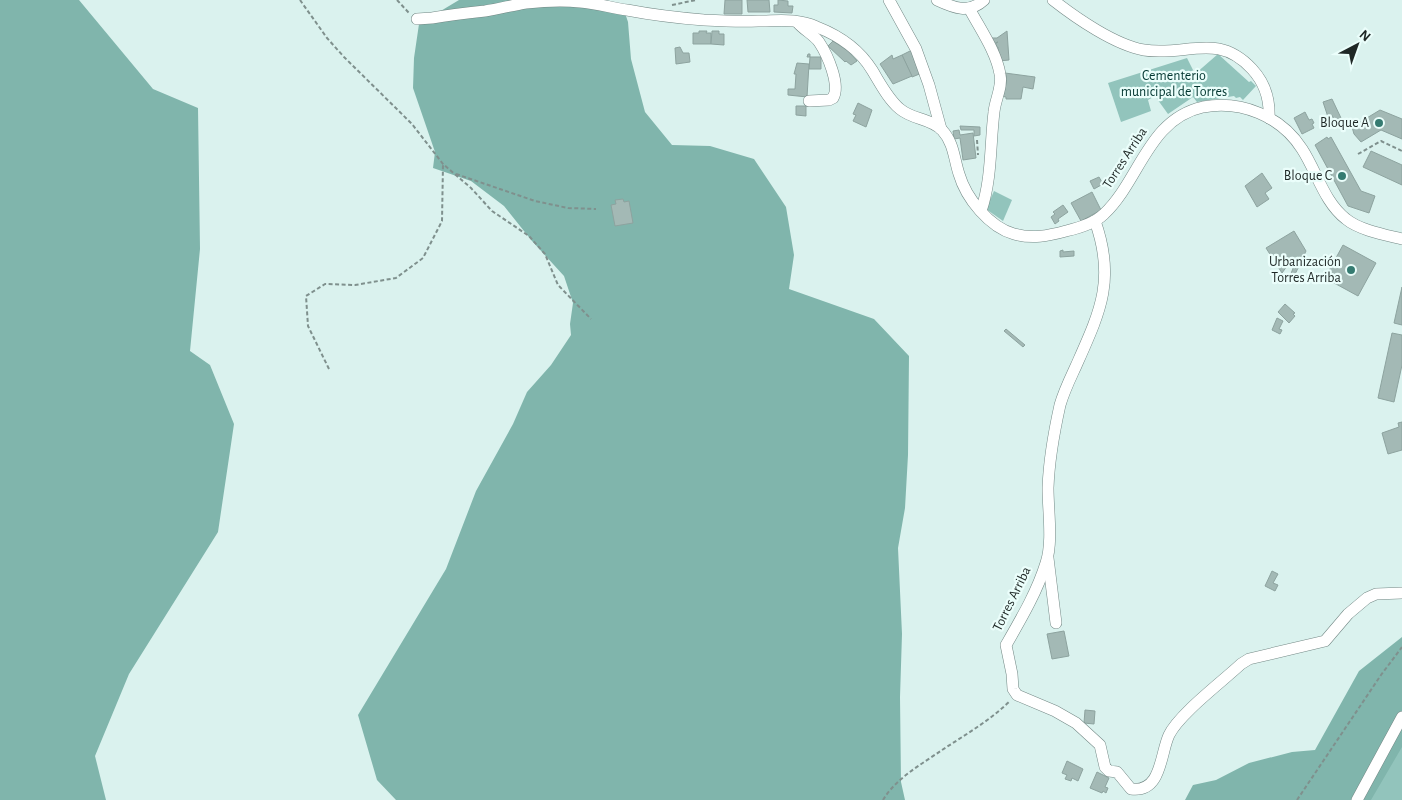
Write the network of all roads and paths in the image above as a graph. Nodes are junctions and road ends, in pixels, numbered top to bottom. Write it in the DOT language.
graph roads {
  1 [pos="300,0"];
  2 [pos="397,0"];
  3 [pos="889,0"];
  4 [pos="937,0"];
  5 [pos="984,0"];
  6 [pos="1054,0"];
  7 [pos="969,8"];
  8 [pos="417,19"];
  9 [pos="795,20"];
  10 [pos="809,101"];
  11 [pos="1269,118"];
  12 [pos="941,129"];
  13 [pos="1402,151"];
  14 [pos="1358,154"];
  15 [pos="443,164"];
  16 [pos="455,174"];
  17 [pos="596,210"];
  18 [pos="981,210"];
  19 [pos="1095,221"];
  20 [pos="1402,239"];
  21 [pos="591,319"];
  22 [pos="329,369"];
  23 [pos="1047,555"];
  24 [pos="1402,593"];
  25 [pos="1056,623"];
  26 [pos="1402,647"];
  27 [pos="1017,695"];
  28 [pos="1402,716"];
  29 [pos="883,800"];
  30 [pos="1297,800"];
  31 [pos="1357,800"];
  1 -- 15 [label="path"];
  2 -- 8 [label="path"];
  3 -- 12 [label="street, Torres Arriba"];
  4 -- 7 [label="street"];
  5 -- 7 [label="street"];
  6 -- 11 [label="street"];
  7 -- 18 [label="street"];
  8 -- 9 [label="street"];
  9 -- 10 [label="street"];
  9 -- 12 [label="street"];
  11 -- 19 [label="street, Torres Arriba"];
  11 -- 20 [label="street, Torres Arriba"];
  12 -- 18 [label="street, Torres Arriba"];
  13 -- 14 [label="path"];
  15 -- 16 [label="path"];
  15 -- 22 [label="path"];
  16 -- 17 [label="path"];
  16 -- 21 [label="path"];
  18 -- 19 [label="street, Torres Arriba"];
  19 -- 23 [label="street, Torres Arriba"];
  23 -- 25 [label="street"];
  23 -- 27 [label="street, Torres Arriba"];
  24 -- 27 [label="street"];
  26 -- 30 [label="path"];
  27 -- 29 [label="path"];
  28 -- 31 [label="street"];
}
